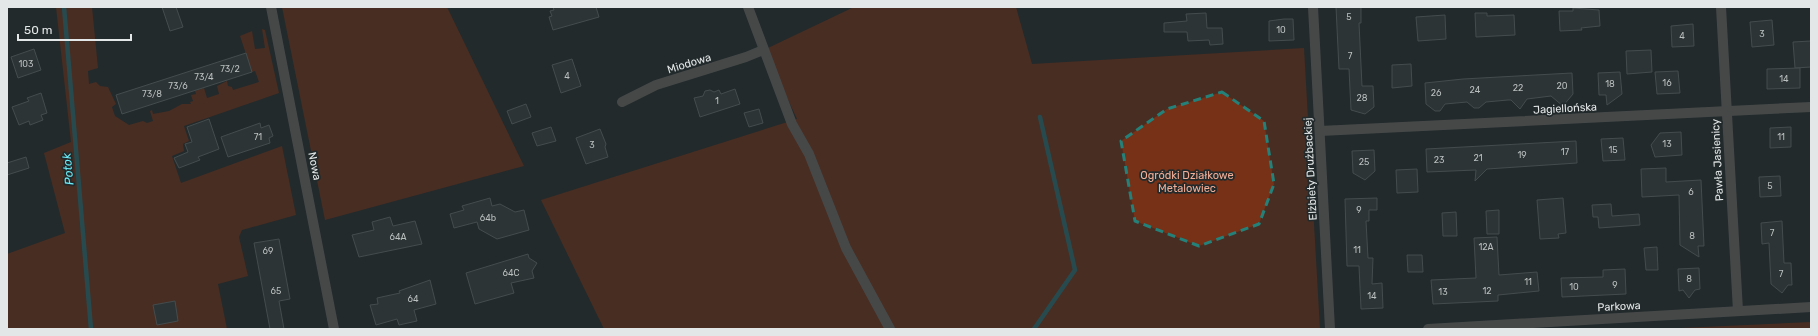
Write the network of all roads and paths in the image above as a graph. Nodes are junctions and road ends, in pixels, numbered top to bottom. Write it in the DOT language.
graph roads {
  1 [pos="271,7"];
  2 [pos="748,7"];
  3 [pos="1313,7"];
  4 [pos="1721,7"];
  5 [pos="763,50"];
  6 [pos="622,102"];
  7 [pos="1811,107"];
  8 [pos="1727,112"];
  9 [pos="1320,132"];
  10 [pos="1811,307"];
  11 [pos="1738,311"];
  12 [pos="334,329"];
  13 [pos="890,329"];
  14 [pos="1330,329"];
  15 [pos="1428,329"];
  1 -- 12 [label="street, Nowa"];
  2 -- 5 [label="street"];
  3 -- 9 [label="street, Elżbiety Drużbackiej"];
  4 -- 8 [label="street, Pawła Jasienicy"];
  5 -- 6 [label="street, Miodowa"];
  5 -- 13 [label="street"];
  7 -- 8 [label="street, Jagiellońska"];
  8 -- 9 [label="street, Jagiellońska"];
  8 -- 11 [label="street, Pawła Jasienicy"];
  9 -- 14 [label="street, Elżbiety Drużbackiej"];
  10 -- 11 [label="street, Parkowa"];
  11 -- 15 [label="street, Parkowa"];
}
